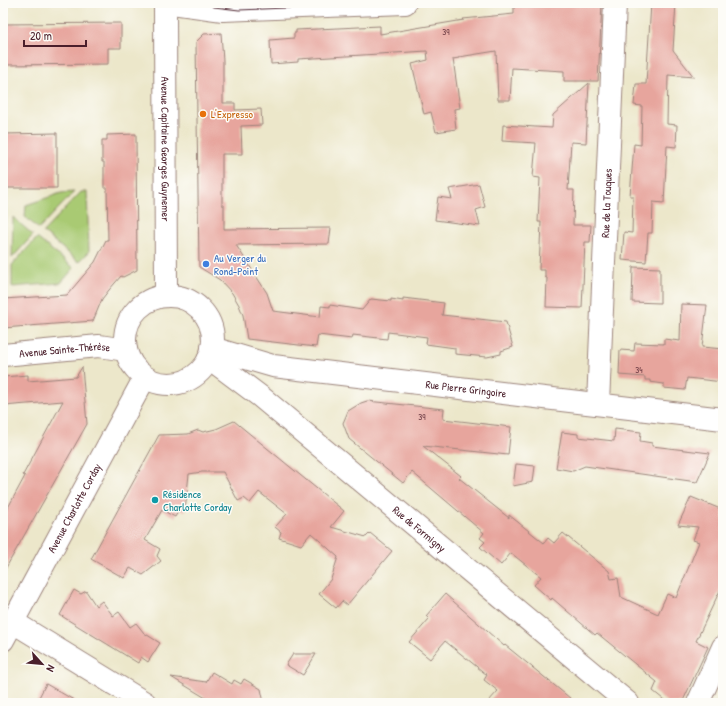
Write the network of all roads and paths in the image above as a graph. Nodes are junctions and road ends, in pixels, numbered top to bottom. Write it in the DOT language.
graph roads {
  1 [pos="165,3"];
  2 [pos="172,3"];
  3 [pos="405,3"];
  4 [pos="615,3"];
  5 [pos="166,296"];
  6 [pos="126,350"];
  7 [pos="210,353"];
  8 [pos="3,355"];
  9 [pos="273,366"];
  10 [pos="145,377"];
  11 [pos="261,397"];
  12 [pos="598,404"];
  13 [pos="723,419"];
  14 [pos="8,631"];
  15 [pos="723,647"];
  16 [pos="145,703"];
  17 [pos="628,703"];
  18 [pos="698,703"];
  1 -- 5 [label="street, Avenue Capitaine Georges Guynemer"];
  2 -- 3 [label="street"];
  4 -- 12 [label="street, Rue de la Touques"];
  5 -- 6 [label="street"];
  5 -- 7 [label="street"];
  6 -- 8 [label="street, Avenue Sainte-Thérèse"];
  6 -- 10 [label="street"];
  7 -- 9 [label="street, Rue Pierre Gringoire"];
  7 -- 10 [label="street"];
  7 -- 11 [label="street, Rue de Formigny"];
  9 -- 11 [label="street"];
  9 -- 12 [label="street, Rue Pierre Gringoire"];
  10 -- 14 [label="street, Avenue Charlotte Corday"];
  11 -- 17 [label="street, Rue de Formigny"];
  12 -- 13 [label="street, Rue Pierre Gringoire"];
  14 -- 16 [label="street"];
  15 -- 18 [label="street"];
}
